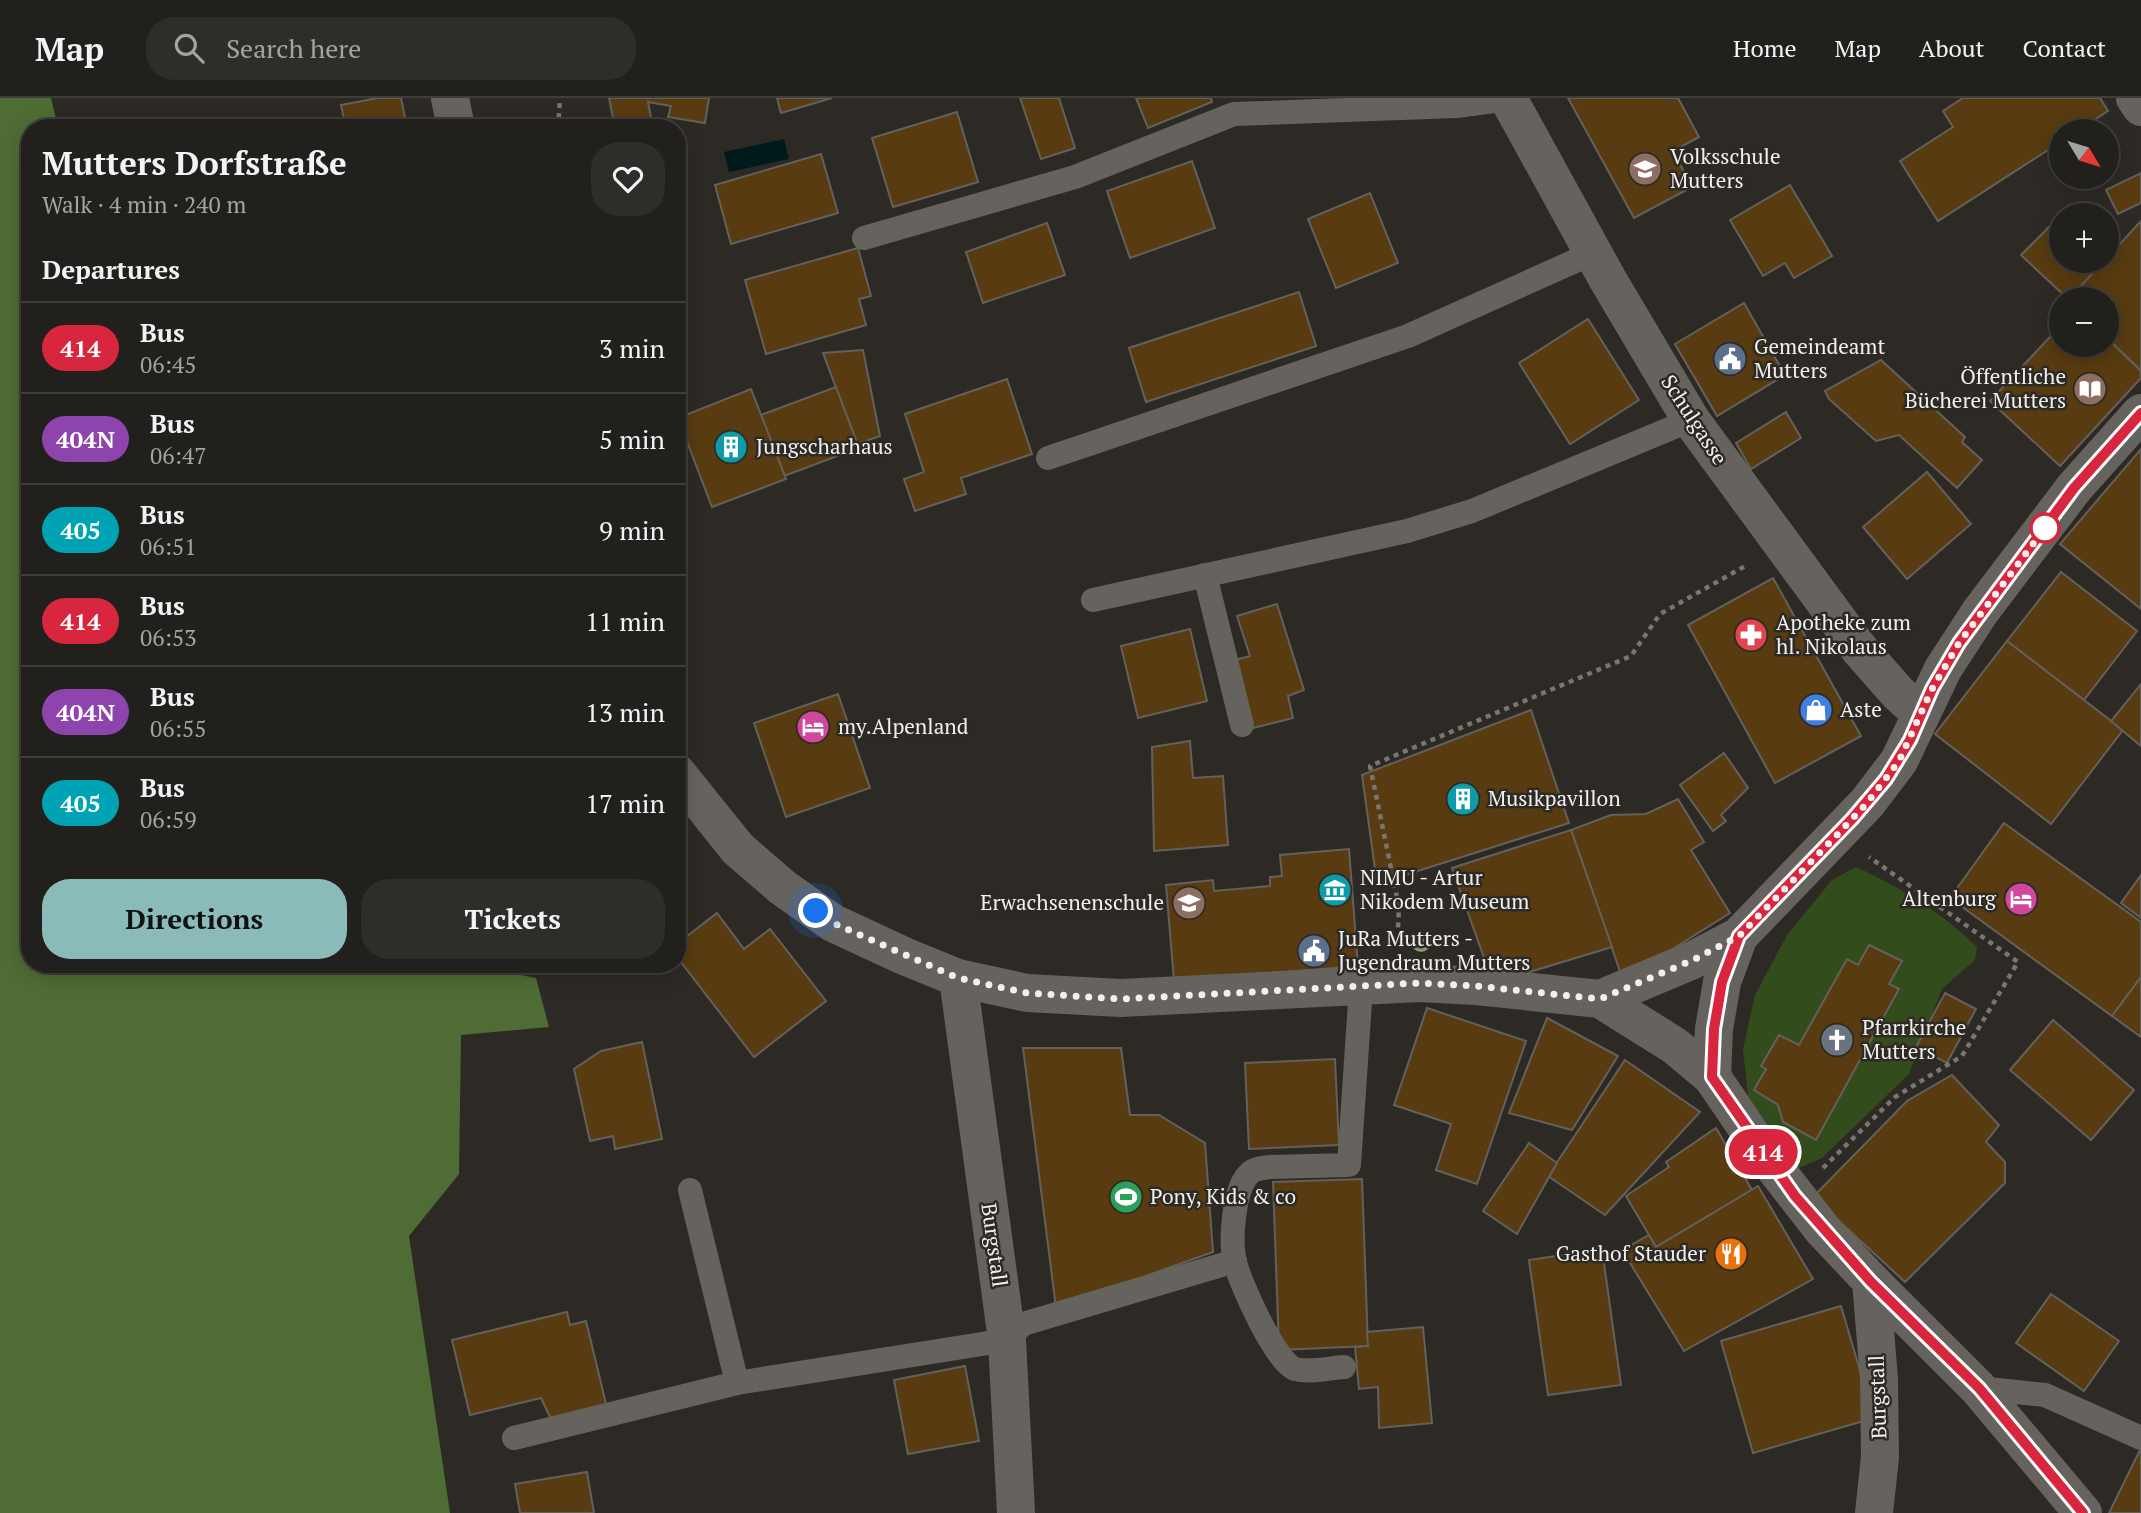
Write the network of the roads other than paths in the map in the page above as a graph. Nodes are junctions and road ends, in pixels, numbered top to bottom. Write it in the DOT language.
graph roads {
  1 [pos="450,98"];
  2 [pos="2136,98"];
  3 [pos="1508,99"];
  4 [pos="2141,107"];
  5 [pos="454,119"];
  6 [pos="864,239"];
  7 [pos="1593,253"];
  8 [pos="2141,413"];
  9 [pos="1691,420"];
  10 [pos="1048,458"];
  11 [pos="1205,575"];
  12 [pos="1093,600"];
  13 [pos="1921,714"];
  14 [pos="1242,725"];
  15 [pos="686,784"];
  16 [pos="1739,936"];
  17 [pos="958,978"];
  18 [pos="1361,986"];
  19 [pos="1600,999"];
  20 [pos="1712,1077"];
  21 [pos="690,1190"];
  22 [pos="1235,1261"];
  23 [pos="1871,1282"];
  24 [pos="1007,1340"];
  25 [pos="1344,1367"];
  26 [pos="737,1383"];
  27 [pos="1979,1388"];
  28 [pos="513,1438"];
  29 [pos="2141,1438"];
  30 [pos="1016,1513"];
  31 [pos="1874,1513"];
  32 [pos="2083,1513"];
  1 -- 5 [label="street"];
  2 -- 4 [label="street"];
  3 -- 6 [label="lane"];
  3 -- 7 [label="street, Schulgasse"];
  7 -- 9 [label="street, Schulgasse"];
  7 -- 10 [label="lane"];
  8 -- 13 [label="street"];
  9 -- 11 [label="lane"];
  9 -- 13 [label="street, Schulgasse"];
  11 -- 12 [label="lane"];
  11 -- 14 [label="lane"];
  13 -- 16 [label="street"];
  15 -- 17 [label="street"];
  16 -- 19 [label="street"];
  16 -- 20 [label="street"];
  17 -- 18 [label="street"];
  17 -- 24 [label="street, Burgstall"];
  18 -- 19 [label="street"];
  18 -- 22 [label="lane"];
  19 -- 20 [label="street"];
  20 -- 23 [label="street"];
  21 -- 26 [label="lane"];
  22 -- 24 [label="lane"];
  22 -- 25 [label="lane"];
  23 -- 27 [label="street"];
  23 -- 31 [label="street, Burgstall"];
  24 -- 26 [label="lane"];
  24 -- 30 [label="street, Burgstall"];
  26 -- 28 [label="lane"];
  27 -- 29 [label="lane"];
  27 -- 32 [label="street"];
}
